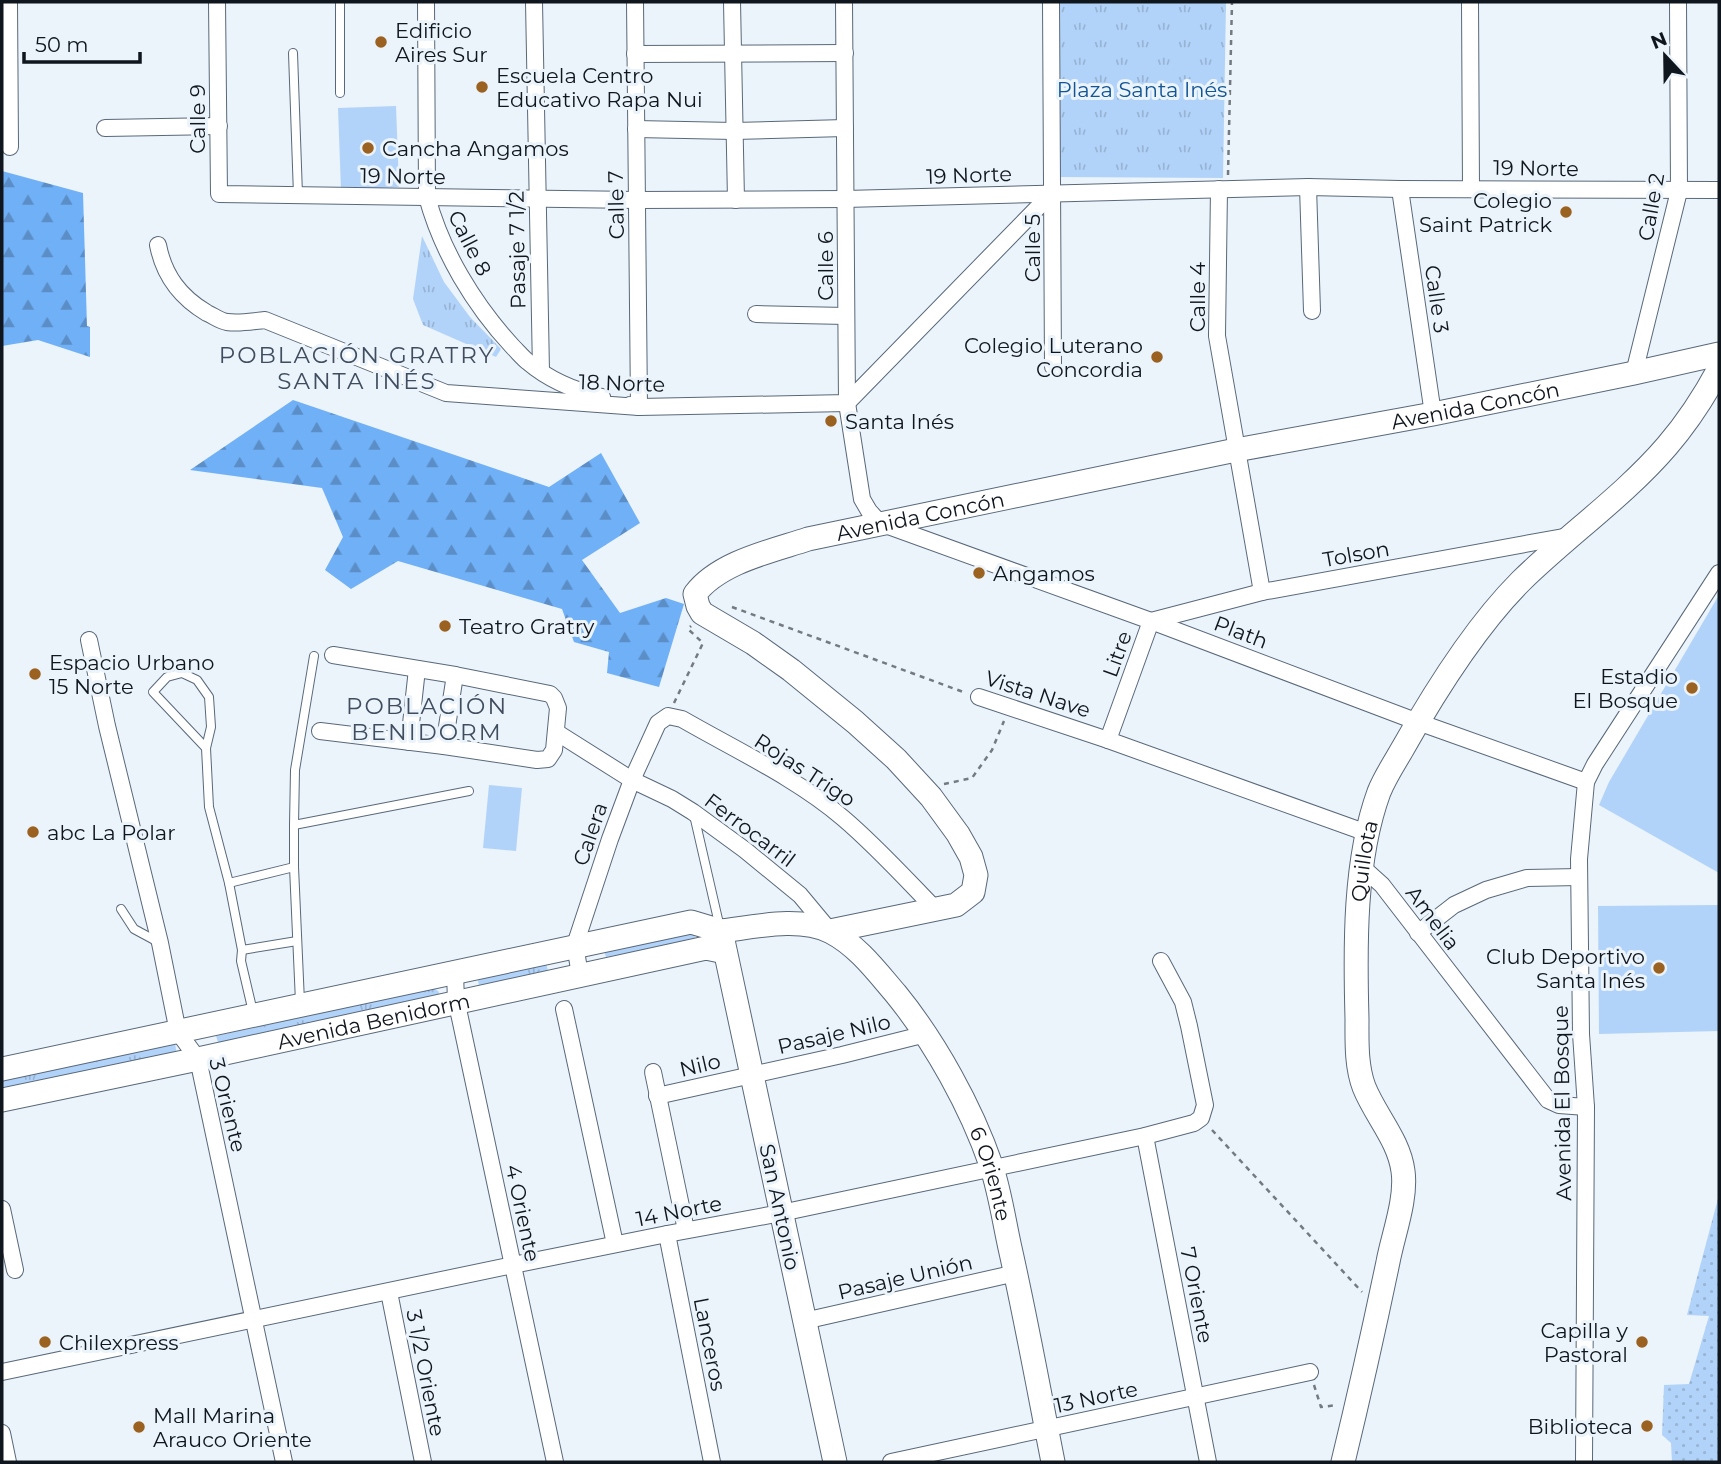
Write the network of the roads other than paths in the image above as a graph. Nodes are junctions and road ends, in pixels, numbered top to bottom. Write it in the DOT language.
graph roads {
  1 [pos="9,2"];
  2 [pos="218,2"];
  3 [pos="340,2"];
  4 [pos="426,2"];
  5 [pos="534,2"];
  6 [pos="635,2"];
  7 [pos="732,2"];
  8 [pos="844,2"];
  9 [pos="1051,2"];
  10 [pos="1470,2"];
  11 [pos="1678,2"];
  12 [pos="293,52"];
  13 [pos="845,53"];
  14 [pos="635,54"];
  15 [pos="733,54"];
  16 [pos="340,93"];
  17 [pos="219,126"];
  18 [pos="105,128"];
  19 [pos="845,128"];
  20 [pos="636,129"];
  21 [pos="734,131"];
  22 [pos="10,147"];
  23 [pos="1308,187"];
  24 [pos="1471,188"];
  25 [pos="1219,189"];
  26 [pos="1400,189"];
  27 [pos="1719,190"];
  28 [pos="1679,191"];
  29 [pos="1052,193"];
  30 [pos="219,194"];
  31 [pos="299,195"];
  32 [pos="427,197"];
  33 [pos="537,198"];
  34 [pos="845,199"];
  35 [pos="637,200"];
  36 [pos="736,200"];
  37 [pos="158,245"];
  38 [pos="1312,311"];
  39 [pos="756,314"];
  40 [pos="846,316"];
  41 [pos="1719,354"];
  42 [pos="1053,367"];
  43 [pos="1719,369"];
  44 [pos="541,371"];
  45 [pos="1634,373"];
  46 [pos="846,403"];
  47 [pos="639,407"];
  48 [pos="1433,414"];
  49 [pos="1236,450"];
  50 [pos="880,523"];
  51 [pos="1569,536"];
  52 [pos="1719,573"];
  53 [pos="1262,592"];
  54 [pos="1151,621"];
  55 [pos="89,640"];
  56 [pos="314,656"];
  57 [pos="332,656"];
  58 [pos="418,669"];
  59 [pos="455,675"];
  60 [pos="979,697"];
  61 [pos="668,716"];
  62 [pos="1418,722"];
  63 [pos="320,731"];
  64 [pos="556,732"];
  65 [pos="1108,740"];
  66 [pos="409,742"];
  67 [pos="444,746"];
  68 [pos="206,748"];
  69 [pos="632,780"];
  70 [pos="1586,782"];
  71 [pos="469,791"];
  72 [pos="693,812"];
  73 [pos="294,825"];
  74 [pos="1367,833"];
  75 [pos="294,867"];
  76 [pos="1362,867"];
  77 [pos="1579,877"];
  78 [pos="229,883"];
  79 [pos="121,909"];
  80 [pos="935,909"];
  81 [pos="830,931"];
  82 [pos="1418,933"];
  83 [pos="297,941"];
  84 [pos="723,942"];
  85 [pos="160,943"];
  86 [pos="575,945"];
  87 [pos="242,950"];
  88 [pos="1161,961"];
  89 [pos="455,973"];
  90 [pos="580,975"];
  91 [pos="456,1001"];
  92 [pos="300,1005"];
  93 [pos="564,1009"];
  94 [pos="253,1015"];
  95 [pos="178,1032"];
  96 [pos="926,1034"];
  97 [pos="198,1059"];
  98 [pos="2,1069"];
  99 [pos="653,1072"];
  100 [pos="752,1074"];
  101 [pos="657,1096"];
  102 [pos="2,1100"];
  103 [pos="1586,1107"];
  104 [pos="1145,1136"];
  105 [pos="992,1168"];
  106 [pos="2,1209"];
  107 [pos="781,1213"];
  108 [pos="686,1230"];
  109 [pos="667,1234"];
  110 [pos="615,1244"];
  111 [pos="513,1265"];
  112 [pos="15,1270"];
  113 [pos="1016,1273"];
  114 [pos="389,1292"];
  115 [pos="254,1321"];
  116 [pos="804,1321"];
  117 [pos="2,1372"];
  118 [pos="1310,1372"];
  119 [pos="1195,1397"];
  120 [pos="1046,1429"];
  121 [pos="2,1433"];
  122 [pos="1347,1458"];
  123 [pos="8,1462"];
  124 [pos="284,1462"];
  125 [pos="423,1462"];
  126 [pos="555,1462"];
  127 [pos="712,1462"];
  128 [pos="835,1462"];
  129 [pos="891,1462"];
  130 [pos="1053,1462"];
  131 [pos="1208,1462"];
  132 [pos="1584,1462"];
  1 -- 22 [label="street"];
  2 -- 17 [label="street, Calle 9"];
  3 -- 16 [label="lane"];
  4 -- 32 [label="street, Calle 8"];
  5 -- 33 [label="street, Pasaje 7 1/2"];
  6 -- 14 [label="street, Calle 7"];
  7 -- 15 [label="street"];
  8 -- 13 [label="street, Calle 6"];
  9 -- 29 [label="street, Calle 5"];
  10 -- 24 [label="street"];
  11 -- 28 [label="street, Calle 2"];
  12 -- 31 [label="lane"];
  13 -- 15 [label="street"];
  13 -- 19 [label="street, Calle 6"];
  14 -- 15 [label="street"];
  14 -- 20 [label="street, Calle 7"];
  15 -- 21 [label="street"];
  17 -- 18 [label="street"];
  17 -- 30 [label="street, Calle 9"];
  19 -- 21 [label="street"];
  19 -- 34 [label="street, Calle 6"];
  20 -- 21 [label="street"];
  20 -- 35 [label="street, Calle 7"];
  21 -- 36 [label="street"];
  23 -- 25 [label="street, 19 Norte"];
  23 -- 26 [label="street, 19 Norte"];
  23 -- 38 [label="street"];
  24 -- 26 [label="street, 19 Norte"];
  24 -- 28 [label="street, 19 Norte"];
  25 -- 29 [label="street, 19 Norte"];
  25 -- 49 [label="street, Calle 4"];
  26 -- 48 [label="street, Calle 3"];
  27 -- 28 [label="street, 19 Norte"];
  28 -- 45 [label="street, Calle 2"];
  29 -- 34 [label="street, 19 Norte"];
  29 -- 42 [label="street, Calle 5"];
  29 -- 46 [label="street"];
  30 -- 31 [label="street, 19 Norte"];
  31 -- 32 [label="street, 19 Norte"];
  32 -- 33 [label="street, 19 Norte"];
  32 -- 44 [label="street, Calle 8"];
  33 -- 35 [label="street, 19 Norte"];
  33 -- 44 [label="street, Pasaje 7 1/2"];
  34 -- 36 [label="street, 19 Norte"];
  34 -- 40 [label="street, Calle 6"];
  35 -- 36 [label="street, 19 Norte"];
  35 -- 47 [label="street, Calle 7"];
  37 -- 47 [label="street, 18 Norte"];
  39 -- 40 [label="street"];
  40 -- 46 [label="street, Calle 6"];
  41 -- 45 [label="main road, Avenida Concón"];
  43 -- 51 [label="main road, Quillota"];
  44 -- 47 [label="street, Calle 8"];
  45 -- 48 [label="main road, Avenida Concón"];
  46 -- 47 [label="street, 18 Norte"];
  46 -- 50 [label="street, Calle 6"];
  48 -- 49 [label="main road, Avenida Concón"];
  49 -- 50 [label="main road, Avenida Concón"];
  49 -- 53 [label="street, Calle 4"];
  50 -- 54 [label="street, Plath"];
  50 -- 80 [label="main road, Avenida Concón"];
  51 -- 53 [label="street, Tolson"];
  51 -- 62 [label="main road, Quillota"];
  52 -- 70 [label="street, Avenida El Bosque"];
  53 -- 54 [label="street, Tolson"];
  54 -- 62 [label="street, Plath"];
  54 -- 65 [label="street, Litre"];
  55 -- 85 [label="street, 3 Oriente"];
  56 -- 73 [label="lane"];
  57 -- 58 [label="street"];
  58 -- 59 [label="street"];
  58 -- 66 [label="street"];
  59 -- 64 [label="street"];
  59 -- 67 [label="street"];
  60 -- 65 [label="street, Vista Nave"];
  61 -- 69 [label="street, Calera"];
  61 -- 80 [label="street, Rojas Trigo"];
  62 -- 70 [label="street, Plath"];
  62 -- 74 [label="main road, Quillota"];
  63 -- 66 [label="street"];
  64 -- 67 [label="street"];
  64 -- 69 [label="street, Ferrocarril"];
  65 -- 74 [label="street, Vista Nave"];
  66 -- 67 [label="street"];
  68 -- 68 [label="lane"];
  68 -- 78 [label="lane"];
  69 -- 72 [label="street, Ferrocarril"];
  69 -- 86 [label="street, Calera"];
  70 -- 77 [label="street, Avenida El Bosque"];
  71 -- 73 [label="lane"];
  72 -- 81 [label="street, Ferrocarril"];
  72 -- 84 [label="lane"];
  73 -- 75 [label="lane"];
  74 -- 76 [label="main road, Quillota"];
  75 -- 78 [label="lane"];
  75 -- 83 [label="lane"];
  76 -- 82 [label="street, Amelia"];
  76 -- 122 [label="main road, Quillota"];
  77 -- 82 [label="street"];
  77 -- 103 [label="street, Avenida El Bosque"];
  78 -- 87 [label="lane"];
  79 -- 85 [label="lane"];
  80 -- 81 [label="main road"];
  81 -- 84 [label="main road, Avenida Benidorm"];
  81 -- 96 [label="main road, 6 Oriente"];
  82 -- 103 [label="street, Amelia"];
  83 -- 87 [label="lane"];
  83 -- 92 [label="lane"];
  84 -- 86 [label="main road, Avenida Benidorm"];
  84 -- 90 [label="main road, Avenida Benidorm"];
  84 -- 100 [label="main road, San Antonio"];
  85 -- 95 [label="street, 3 Oriente"];
  86 -- 89 [label="main road, Avenida Benidorm"];
  86 -- 90 [label="street, Calera"];
  87 -- 94 [label="lane"];
  88 -- 104 [label="street, 14 Norte"];
  89 -- 91 [label="street, 4 Oriente"];
  89 -- 92 [label="main road, Avenida Benidorm"];
  90 -- 91 [label="main road, Avenida Benidorm"];
  91 -- 97 [label="main road, Avenida Benidorm"];
  91 -- 111 [label="street, 4 Oriente"];
  92 -- 94 [label="main road, Avenida Benidorm"];
  93 -- 110 [label="street"];
  94 -- 95 [label="main road, Avenida Benidorm"];
  95 -- 97 [label="street, 3 Oriente"];
  95 -- 98 [label="main road, Avenida Benidorm"];
  96 -- 100 [label="street, Pasaje Nilo"];
  96 -- 105 [label="main road, 6 Oriente"];
  97 -- 102 [label="main road, Avenida Benidorm"];
  97 -- 115 [label="street, 3 Oriente"];
  99 -- 101 [label="street"];
  100 -- 101 [label="street, Nilo"];
  100 -- 107 [label="main road, San Antonio"];
  101 -- 108 [label="street"];
  103 -- 132 [label="street, Avenida El Bosque"];
  104 -- 105 [label="street, 14 Norte"];
  104 -- 119 [label="street, 7 Oriente"];
  105 -- 107 [label="street, 14 Norte"];
  105 -- 113 [label="main road, 6 Oriente"];
  106 -- 112 [label="street"];
  107 -- 108 [label="street, 14 Norte"];
  107 -- 116 [label="main road, San Antonio"];
  108 -- 109 [label="street, 14 Norte"];
  109 -- 110 [label="street, 14 Norte"];
  109 -- 127 [label="street, Lanceros"];
  110 -- 111 [label="street, 14 Norte"];
  111 -- 114 [label="street, 14 Norte"];
  111 -- 126 [label="street, 4 Oriente"];
  113 -- 116 [label="street, Pasaje Unión"];
  113 -- 120 [label="main road, 6 Oriente"];
  114 -- 115 [label="street, 14 Norte"];
  114 -- 125 [label="street, 3 1/2 Oriente"];
  115 -- 117 [label="street, 14 Norte"];
  115 -- 124 [label="street, 3 Oriente"];
  116 -- 128 [label="main road, San Antonio"];
  118 -- 119 [label="street, 13 Norte"];
  119 -- 120 [label="street, 13 Norte"];
  119 -- 131 [label="street, 7 Oriente"];
  120 -- 129 [label="street, 13 Norte"];
  120 -- 130 [label="main road, 6 Oriente"];
  121 -- 123 [label="street"];
}
